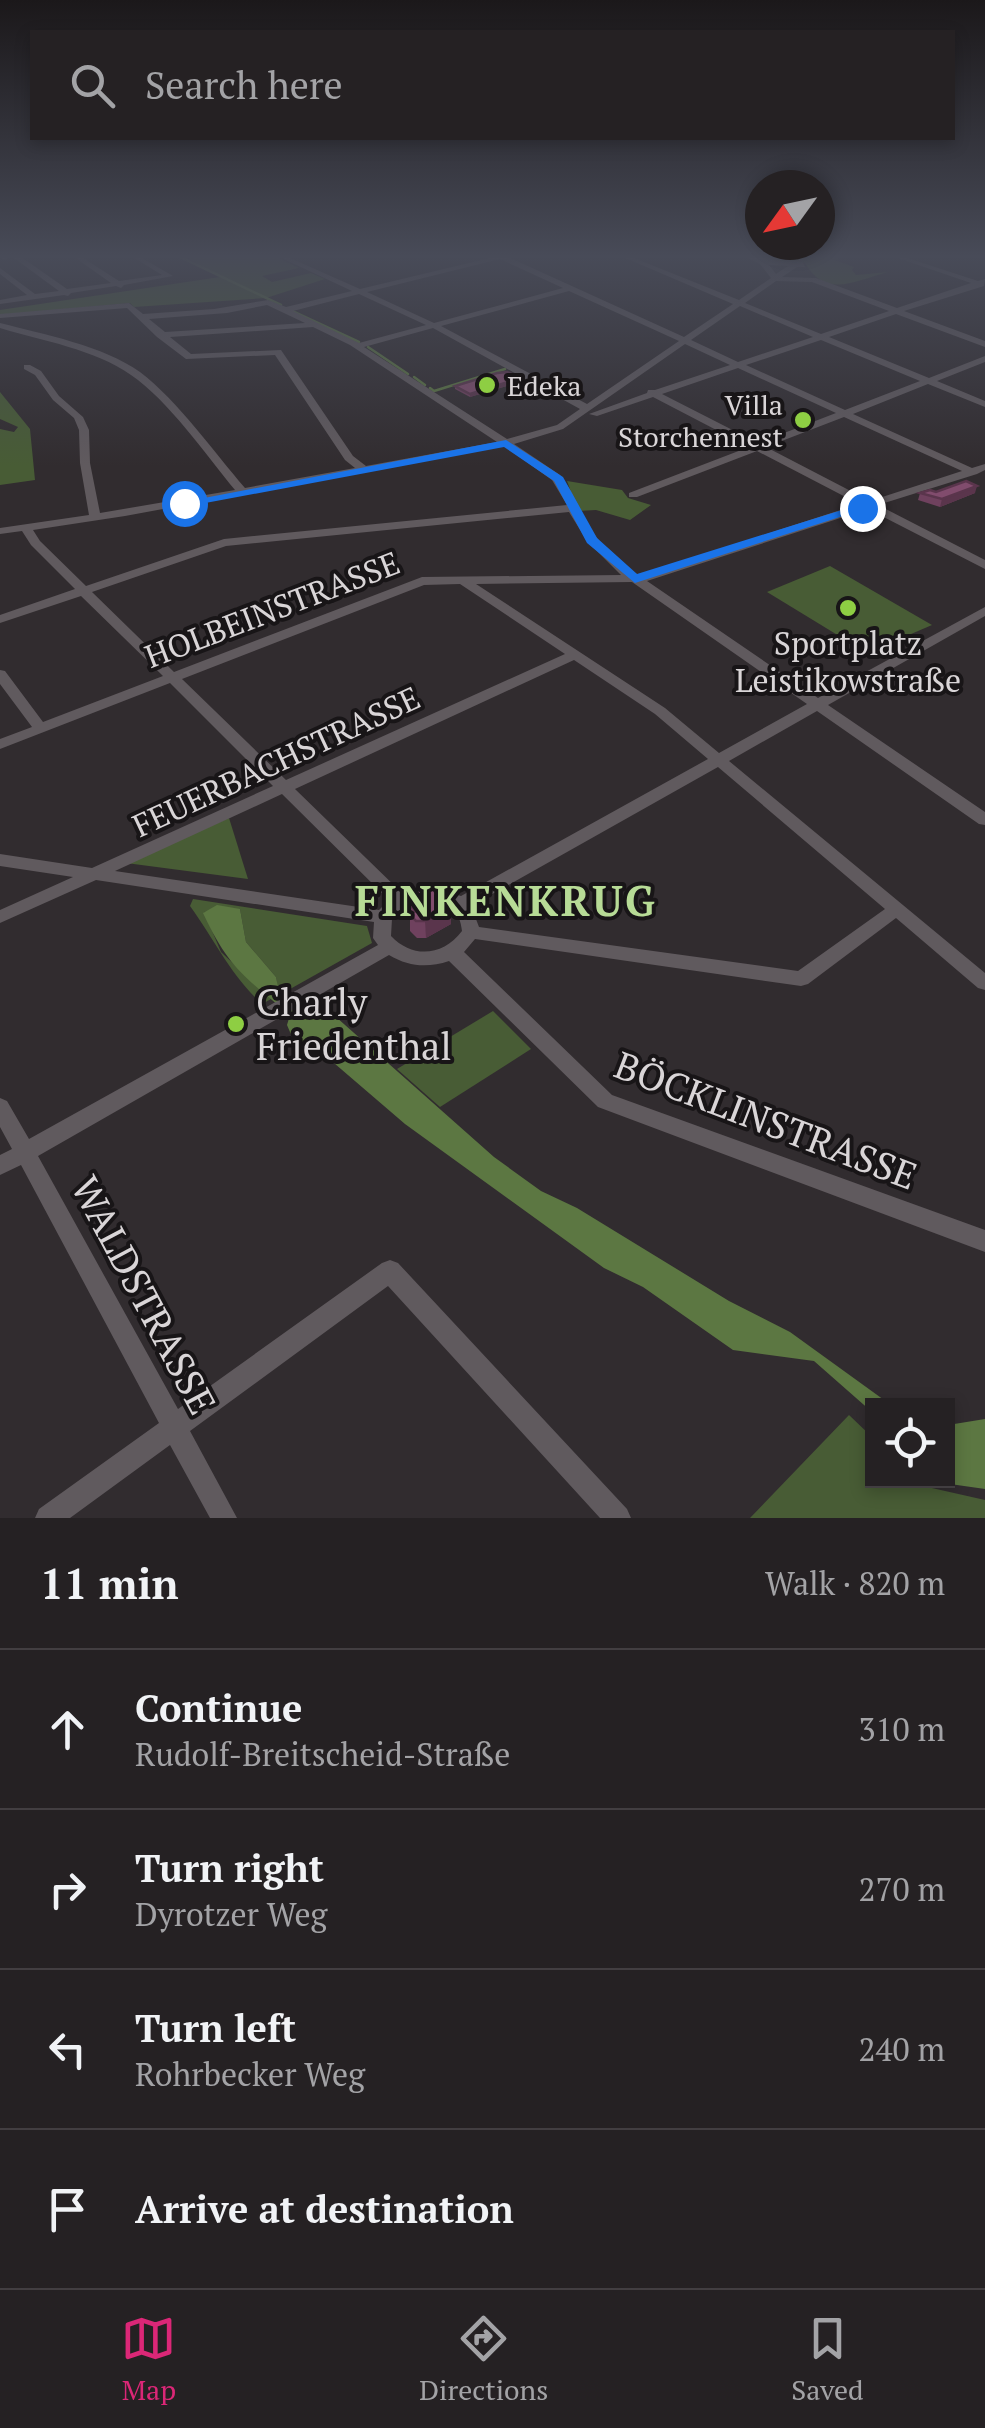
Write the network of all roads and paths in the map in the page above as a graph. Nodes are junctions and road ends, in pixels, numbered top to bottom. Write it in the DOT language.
graph roads {
  1 [pos="3,325"];
  2 [pos="149,325"];
  3 [pos="302,325"];
  4 [pos="316,325"];
  5 [pos="433,325"];
  6 [pos="653,325"];
  7 [pos="710,325"];
  8 [pos="793,325"];
  9 [pos="857,325"];
  10 [pos="934,325"];
  11 [pos="160,335"];
  12 [pos="822,337"];
  13 [pos="687,340"];
  14 [pos="985,344"];
  15 [pos="357,346"];
  16 [pos="985,359"];
  17 [pos="741,365"];
  18 [pos="27,367"];
  19 [pos="929,380"];
  20 [pos="629,381"];
  21 [pos="654,394"];
  22 [pos="985,404"];
  23 [pos="591,412"];
  24 [pos="846,413"];
  25 [pos="506,443"];
  26 [pos="758,448"];
  27 [pos="985,467"];
  28 [pos="358,471"];
  29 [pos="972,472"];
  30 [pos="985,478"];
  31 [pos="242,492"];
  32 [pos="633,496"];
  33 [pos="869,505"];
  34 [pos="572,508"];
  35 [pos="96,518"];
  36 [pos="26,528"];
  37 [pos="0,531"];
  38 [pos="985,565"];
  39 [pos="635,579"];
  40 [pos="462,580"];
  41 [pos="84,590"];
  42 [pos="985,611"];
  43 [pos="0,619"];
  44 [pos="576,654"];
  45 [pos="0,674"];
  46 [pos="170,678"];
  47 [pos="817,704"];
  48 [pos="40,728"];
  49 [pos="0,744"];
  50 [pos="719,760"];
  51 [pos="285,786"];
  52 [pos="985,820"];
  53 [pos="0,860"];
  54 [pos="93,875"];
  55 [pos="398,900"];
  56 [pos="462,904"];
  57 [pos="896,908"];
  58 [pos="382,917"];
  59 [pos="0,918"];
  60 [pos="471,932"];
  61 [pos="389,948"];
  62 [pos="452,953"];
  63 [pos="985,983"];
  64 [pos="0,1107"];
  65 [pos="25,1152"];
  66 [pos="0,1166"];
  67 [pos="985,1241"];
  68 [pos="174,1428"];
  69 [pos="48,1518"];
  70 [pos="224,1518"];
  71 [pos="618,1518"];
  1 -- 31 [label="street"];
  2 -- 11 [label="street"];
  3 -- 11 [label="street"];
  4 -- 15 [label="street"];
  5 -- 15 [label="street"];
  5 -- 23 [label="street"];
  6 -- 13 [label="street"];
  7 -- 13 [label="street"];
  8 -- 12 [label="street"];
  9 -- 12 [label="street"];
  10 -- 14 [label="street"];
  11 -- 28 [label="street"];
  12 -- 17 [label="street"];
  12 -- 19 [label="street"];
  13 -- 17 [label="street"];
  13 -- 20 [label="street"];
  15 -- 25 [label="street"];
  16 -- 19 [label="street"];
  17 -- 21 [label="street"];
  17 -- 24 [label="street"];
  18 -- 35 [label="street"];
  19 -- 22 [label="street"];
  19 -- 24 [label="street"];
  20 -- 21 [label="street"];
  20 -- 23 [label="street"];
  21 -- 23 [label="street"];
  21 -- 26 [label="street"];
  23 -- 25 [label="street"];
  24 -- 26 [label="street"];
  24 -- 29 [label="street"];
  25 -- 28 [label="street"];
  25 -- 34 [label="street"];
  26 -- 32 [label="street"];
  26 -- 33 [label="street"];
  27 -- 29 [label="street, HOLBEINSTRASSE"];
  28 -- 31 [label="street"];
  29 -- 30 [label="street"];
  29 -- 33 [label="street, HOLBEINSTRASSE"];
  31 -- 35 [label="street"];
  33 -- 38 [label="street"];
  33 -- 39 [label="street, HOLBEINSTRASSE"];
  34 -- 39 [label="street"];
  34 -- 41 [label="street"];
  35 -- 36 [label="street"];
  36 -- 37 [label="street"];
  36 -- 41 [label="street"];
  39 -- 40 [label="street, HOLBEINSTRASSE"];
  39 -- 47 [label="street"];
  40 -- 44 [label="street"];
  40 -- 46 [label="street, HOLBEINSTRASSE"];
  41 -- 43 [label="street"];
  41 -- 46 [label="street"];
  42 -- 47 [label="street"];
  44 -- 50 [label="street"];
  44 -- 51 [label="street, FEUERBACHSTRASSE"];
  45 -- 48 [label="street"];
  46 -- 48 [label="street, HOLBEINSTRASSE"];
  46 -- 51 [label="street"];
  47 -- 50 [label="street"];
  47 -- 52 [label="street"];
  48 -- 49 [label="street, HOLBEINSTRASSE"];
  50 -- 56 [label="street"];
  50 -- 57 [label="street"];
  51 -- 54 [label="street, FEUERBACHSTRASSE"];
  51 -- 55 [label="street"];
  53 -- 54 [label="street"];
  54 -- 58 [label="street"];
  54 -- 59 [label="street, FEUERBACHSTRASSE"];
  55 -- 56 [label="street"];
  55 -- 58 [label="street"];
  56 -- 60 [label="street"];
  57 -- 60 [label="street"];
  57 -- 63 [label="street"];
  58 -- 61 [label="street"];
  60 -- 62 [label="street"];
  61 -- 62 [label="street"];
  61 -- 65 [label="street"];
  62 -- 67 [label="street, BÖCKLINSTRASSE"];
  64 -- 65 [label="street, WALDSTRASSE"];
  65 -- 66 [label="street"];
  65 -- 68 [label="street, WALDSTRASSE"];
  68 -- 69 [label="street"];
  68 -- 70 [label="street, WALDSTRASSE"];
  68 -- 71 [label="street"];
}
